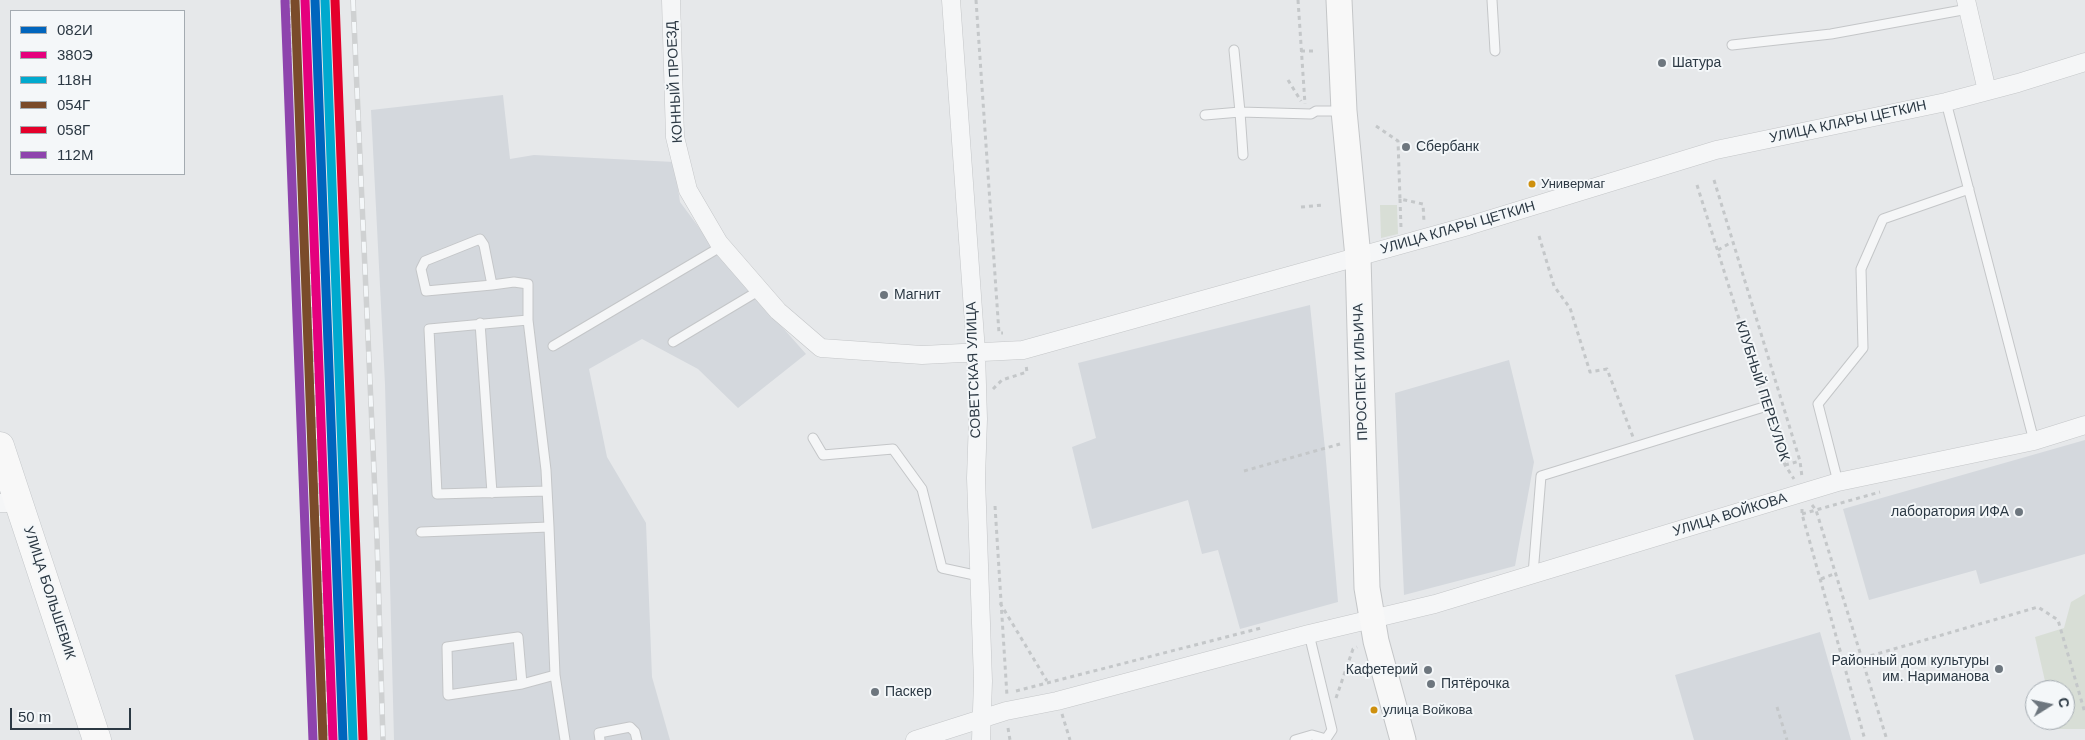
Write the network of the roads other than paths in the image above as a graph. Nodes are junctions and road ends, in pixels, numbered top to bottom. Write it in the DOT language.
graph roads {
  1 [pos="671,0"];
  2 [pos="951,0"];
  3 [pos="1339,0"];
  4 [pos="1492,0"];
  5 [pos="1967,5"];
  6 [pos="1732,44"];
  7 [pos="1234,50"];
  8 [pos="1495,51"];
  9 [pos="2085,62"];
  10 [pos="1987,91"];
  11 [pos="1946,102"];
  12 [pos="1344,111"];
  13 [pos="1240,112"];
  14 [pos="1205,115"];
  15 [pos="1243,155"];
  16 [pos="1969,189"];
  17 [pos="722,246"];
  18 [pos="1358,257"];
  19 [pos="492,285"];
  20 [pos="760,290"];
  21 [pos="528,320"];
  22 [pos="480,323"];
  23 [pos="672,342"];
  24 [pos="553,346"];
  25 [pos="976,352"];
  26 [pos="1767,406"];
  27 [pos="2085,425"];
  28 [pos="813,438"];
  29 [pos="2034,440"];
  30 [pos="0,446"];
  31 [pos="1838,482"];
  32 [pos="547,491"];
  33 [pos="492,493"];
  34 [pos="9,503"];
  35 [pos="549,527"];
  36 [pos="421,532"];
  37 [pos="1533,574"];
  38 [pos="979,576"];
  39 [pos="1372,620"];
  40 [pos="1310,634"];
  41 [pos="555,675"];
  42 [pos="522,684"];
  43 [pos="981,720"];
  44 [pos="97,740"];
  45 [pos="565,740"];
  46 [pos="600,740"];
  47 [pos="637,740"];
  48 [pos="915,740"];
  49 [pos="981,740"];
  50 [pos="1295,740"];
  51 [pos="1403,740"];
  1 -- 17 [label="street, КОННЫЙ ПРОЕЗД"];
  2 -- 25 [label="street, СОВЕТСКАЯ УЛИЦА"];
  3 -- 12 [label="street, ПРОСПЕКТ ИЛЬИЧА"];
  4 -- 8 [label="lane"];
  5 -- 6 [label="lane"];
  5 -- 10 [label="street"];
  7 -- 13 [label="lane"];
  9 -- 10 [label="street, УЛИЦА КЛАРЫ ЦЕТКИН"];
  10 -- 11 [label="street, УЛИЦА КЛАРЫ ЦЕТКИН"];
  11 -- 16 [label="lane"];
  11 -- 18 [label="street, УЛИЦА КЛАРЫ ЦЕТКИН"];
  12 -- 13 [label="lane"];
  12 -- 18 [label="street, ПРОСПЕКТ ИЛЬИЧА"];
  13 -- 14 [label="lane"];
  13 -- 15 [label="lane"];
  16 -- 29 [label="lane"];
  16 -- 31 [label="lane"];
  17 -- 20 [label="street, КОННЫЙ ПРОЕЗД"];
  17 -- 24 [label="lane"];
  18 -- 25 [label="street, УЛИЦА КЛАРЫ ЦЕТКИН"];
  18 -- 39 [label="street, ПРОСПЕКТ ИЛЬИЧА"];
  19 -- 19 [label="lane"];
  19 -- 21 [label="lane"];
  20 -- 23 [label="lane"];
  20 -- 25 [label="street, КОННЫЙ ПРОЕЗД"];
  21 -- 22 [label="lane"];
  21 -- 32 [label="lane"];
  22 -- 33 [label="lane"];
  22 -- 33 [label="lane"];
  25 -- 38 [label="street, СОВЕТСКАЯ УЛИЦА"];
  26 -- 37 [label="lane"];
  27 -- 29 [label="street, УЛИЦА ВОЙКОВА"];
  28 -- 38 [label="lane"];
  29 -- 31 [label="street, УЛИЦА ВОЙКОВА"];
  30 -- 34 [label="main road, УЛИЦА БОЛЬШЕВИК"];
  31 -- 37 [label="street, УЛИЦА ВОЙКОВА"];
  32 -- 33 [label="lane"];
  32 -- 35 [label="lane"];
  34 -- 44 [label="main road, УЛИЦА БОЛЬШЕВИК"];
  35 -- 36 [label="lane"];
  35 -- 41 [label="lane"];
  37 -- 39 [label="street, УЛИЦА ВОЙКОВА"];
  38 -- 43 [label="street, СОВЕТСКАЯ УЛИЦА"];
  39 -- 40 [label="street, УЛИЦА ВОЙКОВА"];
  39 -- 51 [label="street, ПРОСПЕКТ ИЛЬИЧА"];
  40 -- 43 [label="street, УЛИЦА ВОЙКОВА"];
  40 -- 50 [label="lane"];
  41 -- 42 [label="lane"];
  41 -- 45 [label="lane"];
  42 -- 42 [label="lane"];
  43 -- 48 [label="street, УЛИЦА ВОЙКОВА"];
  43 -- 49 [label="street, СОВЕТСКАЯ УЛИЦА"];
  46 -- 47 [label="lane"];
}
